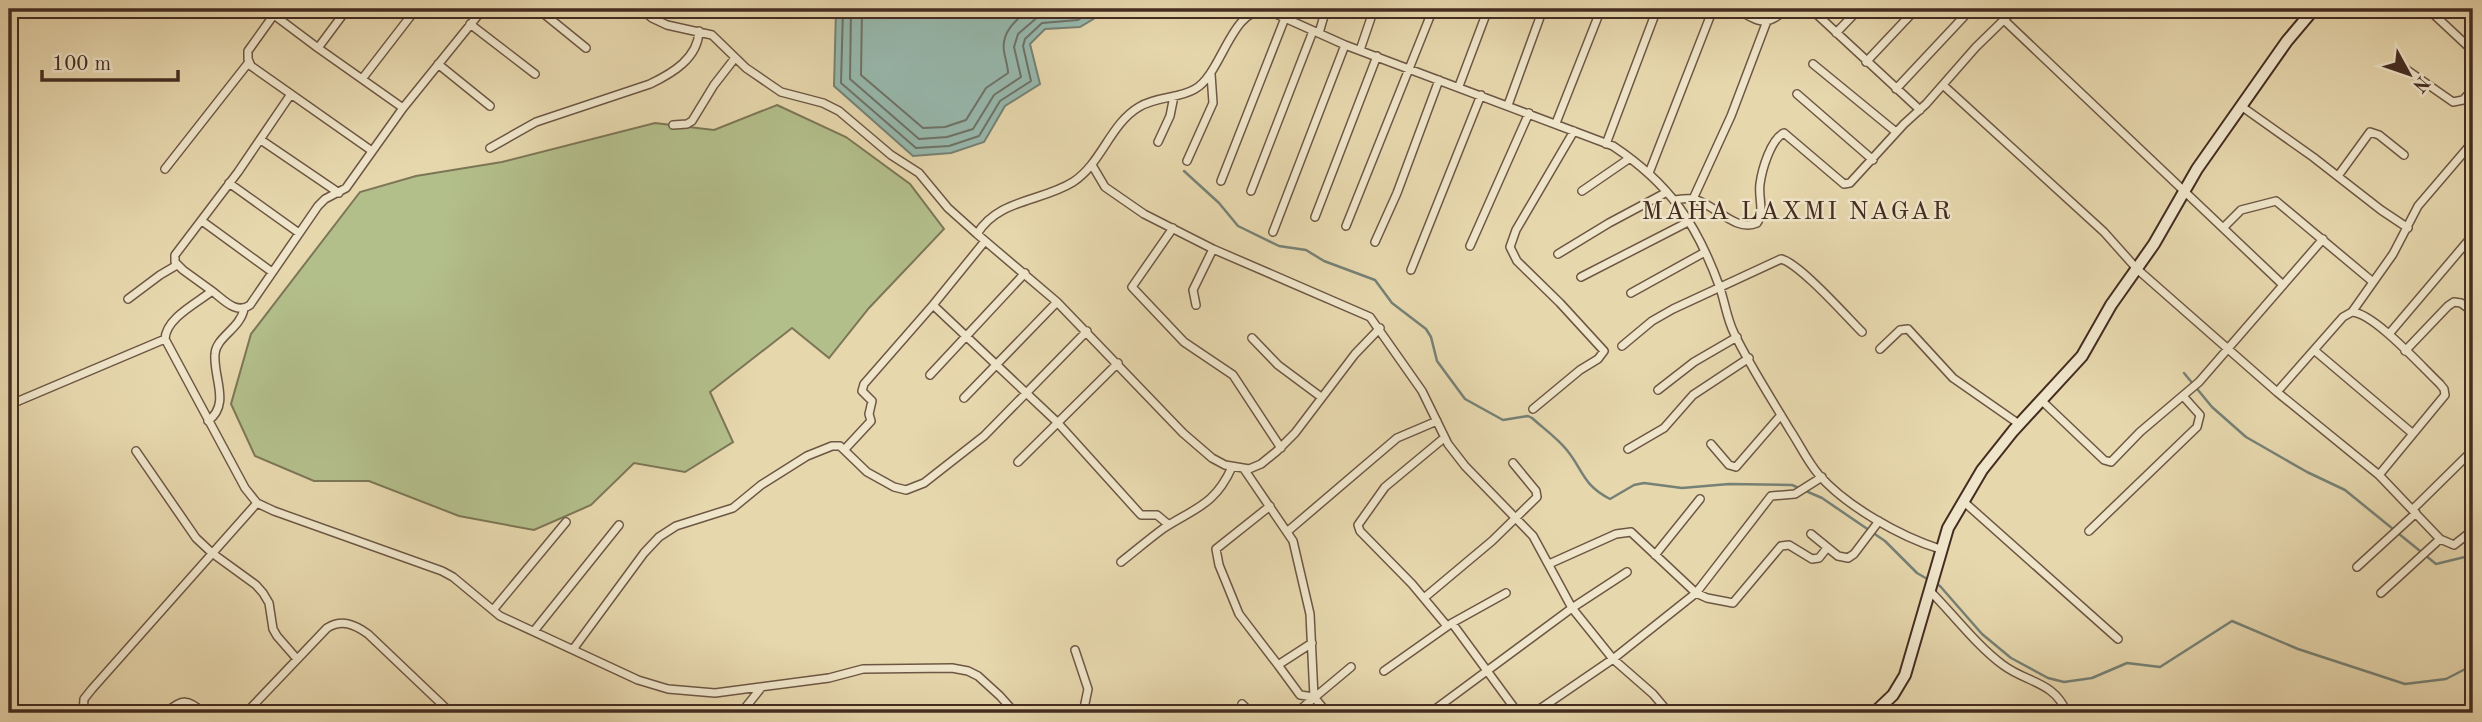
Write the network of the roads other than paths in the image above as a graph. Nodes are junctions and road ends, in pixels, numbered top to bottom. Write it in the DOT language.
graph roads {
  1 [pos="347,9"];
  2 [pos="416,9"];
  3 [pos="482,9"];
  4 [pos="538,9"];
  5 [pos="641,9"];
  6 [pos="1326,9"];
  7 [pos="1374,9"];
  8 [pos="1433,9"];
  9 [pos="1488,9"];
  10 [pos="1543,9"];
  11 [pos="1601,9"];
  12 [pos="1657,9"];
  13 [pos="1713,9"];
  14 [pos="1738,9"];
  15 [pos="1787,9"];
  16 [pos="1811,9"];
  17 [pos="1859,9"];
  18 [pos="1916,9"];
  19 [pos="1971,9"];
  20 [pos="2015,9"];
  21 [pos="2314,9"];
  22 [pos="2428,9"];
  23 [pos="1268,10"];
  24 [pos="276,12"];
  25 [pos="1285,18"];
  26 [pos="2004,19"];
  27 [pos="1767,21"];
  28 [pos="470,24"];
  29 [pos="699,31"];
  30 [pos="1316,32"];
  31 [pos="1836,33"];
  32 [pos="1345,45"];
  33 [pos="318,48"];
  34 [pos="586,48"];
  35 [pos="1360,50"];
  36 [pos="2473,51"];
  37 [pos="1377,56"];
  38 [pos="735,58"];
  39 [pos="249,62"];
  40 [pos="1866,62"];
  41 [pos="2397,63"];
  42 [pos="438,64"];
  43 [pos="1813,64"];
  44 [pos="1410,68"];
  45 [pos="1211,74"];
  46 [pos="535,75"];
  47 [pos="362,79"];
  48 [pos="1439,80"];
  49 [pos="1943,85"];
  50 [pos="1459,86"];
  51 [pos="1896,89"];
  52 [pos="2473,89"];
  53 [pos="291,94"];
  54 [pos="1797,94"];
  55 [pos="1481,95"];
  56 [pos="1174,96"];
  57 [pos="1508,105"];
  58 [pos="490,106"];
  59 [pos="2241,106"];
  60 [pos="403,108"];
  61 [pos="1920,110"];
  62 [pos="1529,113"];
  63 [pos="1556,124"];
  64 [pos="673,125"];
  65 [pos="1574,131"];
  66 [pos="1896,132"];
  67 [pos="261,140"];
  68 [pos="1158,142"];
  69 [pos="1606,144"];
  70 [pos="2470,144"];
  71 [pos="490,148"];
  72 [pos="372,150"];
  73 [pos="2404,155"];
  74 [pos="1630,158"];
  75 [pos="1873,160"];
  76 [pos="1187,161"];
  77 [pos="1092,165"];
  78 [pos="165,169"];
  79 [pos="1649,173"];
  80 [pos="2338,176"];
  81 [pos="1221,181"];
  82 [pos="229,183"];
  83 [pos="2184,190"];
  84 [pos="1251,191"];
  85 [pos="1582,191"];
  86 [pos="1667,192"];
  87 [pos="339,193"];
  88 [pos="1693,199"];
  89 [pos="1675,200"];
  90 [pos="1315,217"];
  91 [pos="202,221"];
  92 [pos="1690,221"];
  93 [pos="1346,226"];
  94 [pos="1173,228"];
  95 [pos="2223,228"];
  96 [pos="2408,228"];
  97 [pos="1273,232"];
  98 [pos="299,233"];
  99 [pos="976,234"];
  100 [pos="2473,235"];
  101 [pos="2323,239"];
  102 [pos="985,241"];
  103 [pos="1375,242"];
  104 [pos="1470,246"];
  105 [pos="1213,249"];
  106 [pos="1705,252"];
  107 [pos="1558,254"];
  108 [pos="177,265"];
  109 [pos="2137,269"];
  110 [pos="1411,270"];
  111 [pos="272,272"];
  112 [pos="1025,273"];
  113 [pos="1581,277"];
  114 [pos="2373,282"];
  115 [pos="2282,284"];
  116 [pos="1719,287"];
  117 [pos="212,291"];
  118 [pos="1631,292"];
  119 [pos="128,299"];
  120 [pos="1057,302"];
  121 [pos="1196,304"];
  122 [pos="933,305"];
  123 [pos="244,309"];
  124 [pos="2352,312"];
  125 [pos="2473,312"];
  126 [pos="1380,328"];
  127 [pos="1087,331"];
  128 [pos="1862,332"];
  129 [pos="2389,334"];
  130 [pos="966,336"];
  131 [pos="1737,337"];
  132 [pos="1252,338"];
  133 [pos="165,339"];
  134 [pos="1622,346"];
  135 [pos="1880,349"];
  136 [pos="2228,349"];
  137 [pos="2314,350"];
  138 [pos="2405,351"];
  139 [pos="1749,358"];
  140 [pos="1118,363"];
  141 [pos="997,365"];
  142 [pos="930,375"];
  143 [pos="1658,390"];
  144 [pos="2277,391"];
  145 [pos="1026,393"];
  146 [pos="2186,393"];
  147 [pos="1321,397"];
  148 [pos="964,398"];
  149 [pos="2041,400"];
  150 [pos="9,405"];
  151 [pos="1533,409"];
  152 [pos="1781,415"];
  153 [pos="208,421"];
  154 [pos="1437,421"];
  155 [pos="1057,422"];
  156 [pos="2019,424"];
  157 [pos="2412,433"];
  158 [pos="1444,438"];
  159 [pos="1711,444"];
  160 [pos="1281,448"];
  161 [pos="845,449"];
  162 [pos="1628,449"];
  163 [pos="2473,450"];
  164 [pos="136,451"];
  165 [pos="1018,462"];
  166 [pos="1513,463"];
  167 [pos="1231,467"];
  168 [pos="1244,469"];
  169 [pos="2379,475"];
  170 [pos="1822,477"];
  171 [pos="1700,499"];
  172 [pos="1963,501"];
  173 [pos="257,503"];
  174 [pos="1270,506"];
  175 [pos="2414,511"];
  176 [pos="1517,518"];
  177 [pos="1879,521"];
  178 [pos="566,523"];
  179 [pos="620,525"];
  180 [pos="1169,525"];
  181 [pos="2473,530"];
  182 [pos="1288,531"];
  183 [pos="2089,531"];
  184 [pos="1811,534"];
  185 [pos="2440,539"];
  186 [pos="1827,548"];
  187 [pos="1940,549"];
  188 [pos="212,553"];
  189 [pos="1655,555"];
  190 [pos="1121,562"];
  191 [pos="1549,564"];
  192 [pos="2357,567"];
  193 [pos="1627,572"];
  194 [pos="1932,585"];
  195 [pos="1506,593"];
  196 [pos="1696,593"];
  197 [pos="2381,593"];
  198 [pos="1424,598"];
  199 [pos="1572,608"];
  200 [pos="493,610"];
  201 [pos="1450,624"];
  202 [pos="534,631"];
  203 [pos="2118,639"];
  204 [pos="1312,643"];
  205 [pos="574,648"];
  206 [pos="1075,650"];
  207 [pos="297,659"];
  208 [pos="1613,659"];
  209 [pos="1278,666"];
  210 [pos="1351,667"];
  211 [pos="1488,670"];
  212 [pos="1384,671"];
  213 [pos="761,688"];
  214 [pos="1314,697"];
  215 [pos="1242,704"];
  216 [pos="1441,706"];
  217 [pos="83,713"];
  218 [pos="166,713"];
  219 [pos="205,713"];
  220 [pos="246,713"];
  221 [pos="451,713"];
  222 [pos="741,713"];
  223 [pos="1014,713"];
  224 [pos="1083,713"];
  225 [pos="1251,713"];
  226 [pos="1296,713"];
  227 [pos="1327,713"];
  228 [pos="1430,713"];
  229 [pos="1446,713"];
  230 [pos="1518,713"];
  231 [pos="1534,713"];
  232 [pos="1669,713"];
  233 [pos="1874,713"];
  234 [pos="2067,713"];
  1 -- 33 [label="street"];
  2 -- 47 [label="street"];
  3 -- 28 [label="street"];
  4 -- 34 [label="street"];
  5 -- 29 [label="street"];
  6 -- 30 [label="street"];
  7 -- 35 [label="street"];
  8 -- 44 [label="street"];
  9 -- 50 [label="street"];
  10 -- 57 [label="street"];
  11 -- 63 [label="street"];
  12 -- 69 [label="street"];
  13 -- 79 [label="street"];
  14 -- 27 [label="street"];
  15 -- 27 [label="street"];
  16 -- 31 [label="street"];
  17 -- 31 [label="street"];
  18 -- 40 [label="street"];
  19 -- 51 [label="street"];
  20 -- 26 [label="street"];
  21 -- 59 [label="street"];
  22 -- 36 [label="street"];
  23 -- 25 [label="street"];
  23 -- 45 [label="street"];
  24 -- 33 [label="street"];
  24 -- 39 [label="street"];
  25 -- 30 [label="street"];
  25 -- 81 [label="street"];
  26 -- 49 [label="street"];
  26 -- 83 [label="street"];
  27 -- 88 [label="street"];
  28 -- 42 [label="street"];
  28 -- 46 [label="street"];
  29 -- 38 [label="street"];
  29 -- 71 [label="street"];
  30 -- 32 [label="street"];
  30 -- 84 [label="street"];
  31 -- 40 [label="street"];
  32 -- 35 [label="street"];
  32 -- 97 [label="street"];
  33 -- 47 [label="street"];
  35 -- 37 [label="street"];
  37 -- 44 [label="street"];
  37 -- 90 [label="street"];
  38 -- 64 [label="street"];
  38 -- 99 [label="street"];
  39 -- 53 [label="street"];
  39 -- 78 [label="street"];
  40 -- 51 [label="street"];
  41 -- 52 [label="street"];
  42 -- 58 [label="street"];
  42 -- 60 [label="street"];
  43 -- 66 [label="street"];
  44 -- 48 [label="street"];
  44 -- 93 [label="street"];
  45 -- 56 [label="street"];
  45 -- 76 [label="street"];
  47 -- 60 [label="street"];
  48 -- 50 [label="street"];
  48 -- 103 [label="street"];
  49 -- 61 [label="street"];
  49 -- 109 [label="street"];
  50 -- 55 [label="street"];
  51 -- 61 [label="street"];
  53 -- 67 [label="street"];
  53 -- 72 [label="street"];
  54 -- 75 [label="street"];
  55 -- 57 [label="street"];
  55 -- 110 [label="street"];
  56 -- 68 [label="street"];
  56 -- 77 [label="street"];
  57 -- 62 [label="street"];
  59 -- 80 [label="street"];
  59 -- 83 [label="street"];
  60 -- 72 [label="street"];
  61 -- 66 [label="street"];
  62 -- 63 [label="street"];
  62 -- 104 [label="street"];
  63 -- 65 [label="street"];
  65 -- 69 [label="street"];
  65 -- 151 [label="street"];
  66 -- 75 [label="street"];
  67 -- 82 [label="street"];
  67 -- 87 [label="street"];
  69 -- 74 [label="street"];
  70 -- 96 [label="street"];
  72 -- 87 [label="street"];
  73 -- 80 [label="street"];
  74 -- 79 [label="street"];
  74 -- 85 [label="street"];
  75 -- 88 [label="street"];
  77 -- 94 [label="street"];
  77 -- 99 [label="street"];
  79 -- 86 [label="street"];
  80 -- 96 [label="street"];
  82 -- 91 [label="street"];
  82 -- 98 [label="street"];
  83 -- 95 [label="street"];
  83 -- 109 [label="street"];
  86 -- 89 [label="street"];
  86 -- 107 [label="street"];
  87 -- 98 [label="street"];
  88 -- 89 [label="street"];
  89 -- 92 [label="street"];
  91 -- 108 [label="street"];
  91 -- 111 [label="street"];
  92 -- 106 [label="street"];
  92 -- 113 [label="street"];
  94 -- 105 [label="street"];
  94 -- 160 [label="street"];
  95 -- 101 [label="street"];
  95 -- 115 [label="street"];
  96 -- 114 [label="street"];
  98 -- 111 [label="street"];
  99 -- 102 [label="street"];
  100 -- 129 [label="street"];
  101 -- 114 [label="street"];
  101 -- 115 [label="street"];
  102 -- 112 [label="street"];
  102 -- 122 [label="street"];
  105 -- 121 [label="street"];
  105 -- 126 [label="street"];
  106 -- 116 [label="street"];
  106 -- 118 [label="street"];
  108 -- 117 [label="street"];
  108 -- 119 [label="street"];
  109 -- 136 [label="street"];
  109 -- 149 [label="street"];
  111 -- 123 [label="street"];
  112 -- 120 [label="street"];
  112 -- 130 [label="street"];
  114 -- 124 [label="street"];
  115 -- 136 [label="street"];
  116 -- 128 [label="street"];
  116 -- 131 [label="street"];
  116 -- 134 [label="street"];
  117 -- 123 [label="street"];
  117 -- 133 [label="street"];
  120 -- 127 [label="street"];
  120 -- 141 [label="street"];
  122 -- 130 [label="street"];
  122 -- 161 [label="street"];
  123 -- 153 [label="street"];
  124 -- 129 [label="street"];
  124 -- 137 [label="street"];
  125 -- 138 [label="street"];
  126 -- 147 [label="street"];
  126 -- 154 [label="street"];
  127 -- 140 [label="street"];
  127 -- 145 [label="street"];
  129 -- 138 [label="street"];
  130 -- 141 [label="street"];
  130 -- 142 [label="street"];
  131 -- 139 [label="street"];
  131 -- 143 [label="street"];
  132 -- 147 [label="street"];
  133 -- 150 [label="street"];
  133 -- 153 [label="street"];
  135 -- 156 [label="street"];
  136 -- 144 [label="street"];
  136 -- 146 [label="street"];
  137 -- 144 [label="street"];
  137 -- 157 [label="street"];
  138 -- 157 [label="street"];
  139 -- 152 [label="street"];
  139 -- 162 [label="street"];
  140 -- 155 [label="street"];
  140 -- 167 [label="street"];
  141 -- 145 [label="street"];
  141 -- 148 [label="street"];
  144 -- 169 [label="street"];
  145 -- 155 [label="street"];
  145 -- 161 [label="street"];
  146 -- 149 [label="street"];
  146 -- 183 [label="street"];
  147 -- 160 [label="street"];
  149 -- 156 [label="street"];
  152 -- 159 [label="street"];
  152 -- 170 [label="street"];
  153 -- 173 [label="street"];
  154 -- 158 [label="street"];
  154 -- 182 [label="street"];
  155 -- 165 [label="street"];
  155 -- 180 [label="street"];
  156 -- 172 [label="street"];
  157 -- 169 [label="street"];
  158 -- 176 [label="street"];
  158 -- 198 [label="street"];
  160 -- 168 [label="street"];
  161 -- 205 [label="street"];
  163 -- 175 [label="street"];
  164 -- 188 [label="street"];
  166 -- 176 [label="street"];
  167 -- 168 [label="street"];
  167 -- 180 [label="street"];
  168 -- 174 [label="street"];
  169 -- 175 [label="street"];
  170 -- 177 [label="street"];
  170 -- 196 [label="street"];
  171 -- 189 [label="street"];
  172 -- 187 [label="street"];
  172 -- 203 [label="street"];
  173 -- 188 [label="street"];
  173 -- 200 [label="street"];
  174 -- 182 [label="street"];
  174 -- 209 [label="street"];
  175 -- 185 [label="street"];
  175 -- 192 [label="street"];
  176 -- 191 [label="street"];
  176 -- 198 [label="street"];
  177 -- 186 [label="street"];
  177 -- 187 [label="street"];
  178 -- 200 [label="street"];
  179 -- 202 [label="street"];
  180 -- 190 [label="street"];
  181 -- 185 [label="street"];
  182 -- 204 [label="street"];
  184 -- 186 [label="street"];
  185 -- 197 [label="street"];
  186 -- 196 [label="street"];
  187 -- 194 [label="street"];
  188 -- 207 [label="street"];
  188 -- 217 [label="street"];
  189 -- 191 [label="street"];
  189 -- 196 [label="street"];
  191 -- 199 [label="street"];
  193 -- 199 [label="street"];
  194 -- 233 [label="street"];
  194 -- 234 [label="street"];
  195 -- 201 [label="street"];
  196 -- 208 [label="street"];
  198 -- 201 [label="street"];
  199 -- 208 [label="street"];
  199 -- 211 [label="street"];
  200 -- 202 [label="street"];
  201 -- 211 [label="street"];
  201 -- 212 [label="street"];
  202 -- 205 [label="street"];
  204 -- 209 [label="street"];
  204 -- 214 [label="street"];
  205 -- 213 [label="street"];
  206 -- 224 [label="street"];
  207 -- 220 [label="street"];
  207 -- 221 [label="street"];
  208 -- 231 [label="street"];
  208 -- 232 [label="street"];
  209 -- 214 [label="street"];
  210 -- 214 [label="street"];
  211 -- 216 [label="street"];
  211 -- 230 [label="street"];
  213 -- 222 [label="street"];
  213 -- 223 [label="street"];
  214 -- 226 [label="street"];
  214 -- 227 [label="street"];
  215 -- 225 [label="street"];
  216 -- 228 [label="street"];
  216 -- 229 [label="street"];
  218 -- 219 [label="street"];
}
